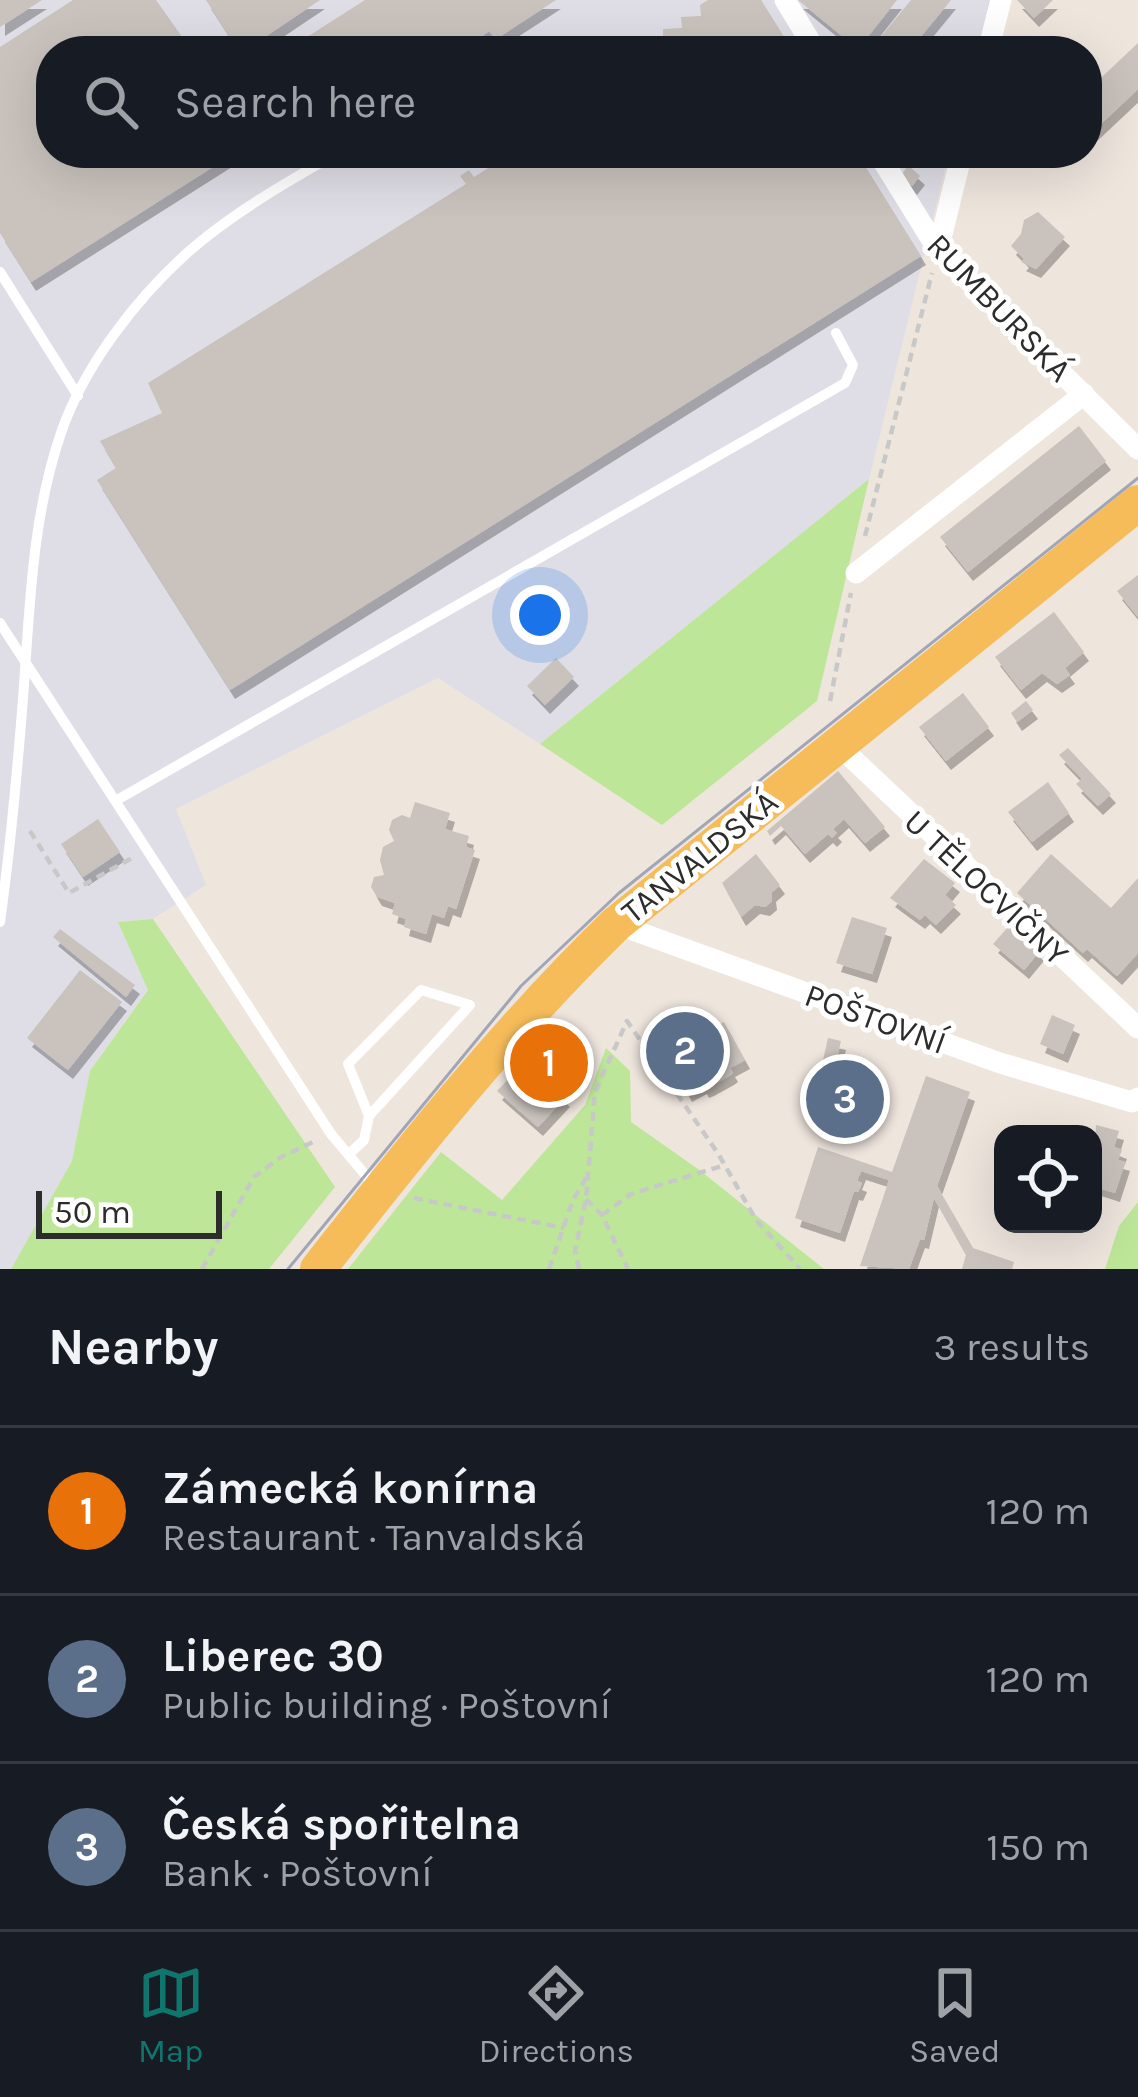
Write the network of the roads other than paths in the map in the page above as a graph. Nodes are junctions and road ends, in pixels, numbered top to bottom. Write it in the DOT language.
graph roads {
  1 [pos="785,0"];
  2 [pos="1001,0"];
  3 [pos="807,36"];
  4 [pos="992,36"];
  5 [pos="311,168"];
  6 [pos="887,168"];
  7 [pos="958,168"];
  8 [pos="938,250"];
  9 [pos="0,272"];
  10 [pos="836,333"];
  11 [pos="1084,394"];
  12 [pos="78,396"];
  13 [pos="1138,449"];
  14 [pos="1138,503"];
  15 [pos="856,573"];
  16 [pos="0,623"];
  17 [pos="26,665"];
  18 [pos="838,745"];
  19 [pos="117,800"];
  20 [pos="0,922"];
  21 [pos="616,924"];
  22 [pos="1138,1028"];
  23 [pos="1138,1098"];
  24 [pos="369,1116"];
  25 [pos="350,1153"];
  26 [pos="379,1191"];
  27 [pos="318,1269"];
  1 -- 3 [label="street"];
  2 -- 4 [label="street"];
  5 -- 12 [label="lane"];
  6 -- 8 [label="street, RUMBURSKÁ"];
  7 -- 8 [label="street"];
  8 -- 11 [label="street, RUMBURSKÁ"];
  9 -- 12 [label="lane"];
  10 -- 19 [label="lane"];
  11 -- 13 [label="street, RUMBURSKÁ"];
  11 -- 15 [label="street"];
  12 -- 17 [label="lane"];
  14 -- 18 [label="main road, TANVALDSKÁ"];
  16 -- 17 [label="lane"];
  17 -- 19 [label="lane"];
  17 -- 20 [label="lane"];
  18 -- 21 [label="main road, TANVALDSKÁ"];
  18 -- 22 [label="street, U TĚLOCVIČNY"];
  19 -- 25 [label="lane"];
  21 -- 23 [label="street, POŠTOVNÍ"];
  21 -- 26 [label="main road, TANVALDSKÁ"];
  24 -- 24 [label="lane"];
  24 -- 25 [label="lane"];
  25 -- 26 [label="lane"];
  26 -- 27 [label="main road, TANVALDSKÁ"];
}
